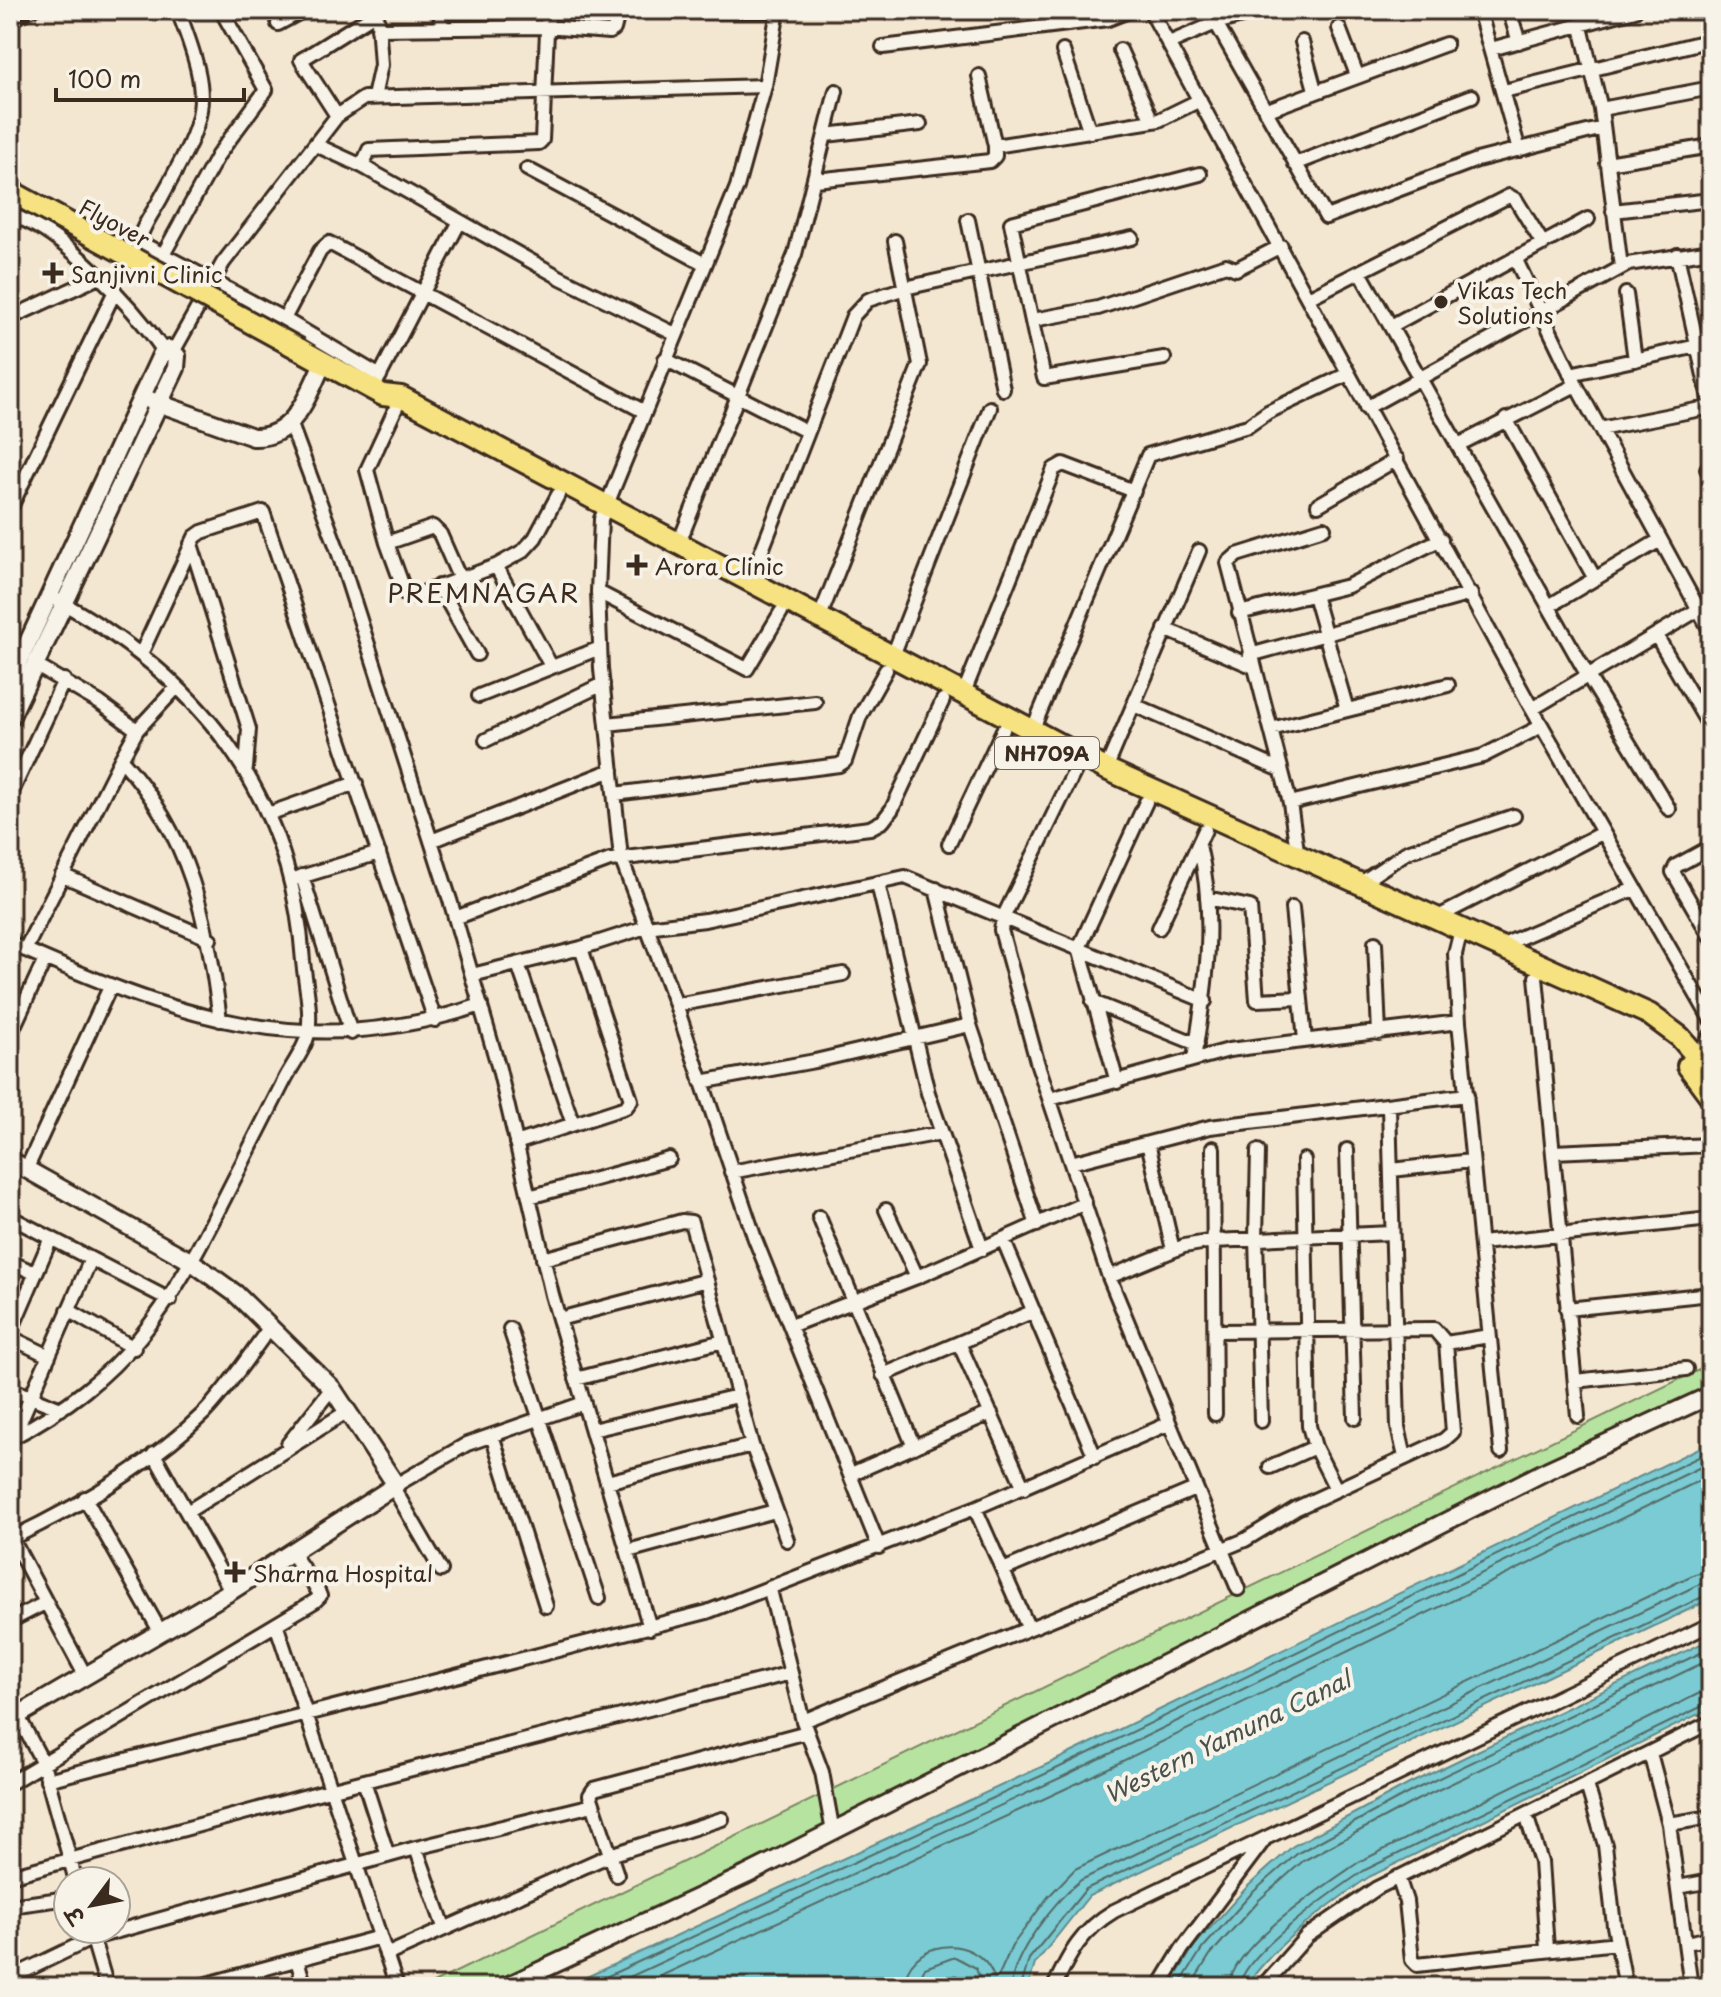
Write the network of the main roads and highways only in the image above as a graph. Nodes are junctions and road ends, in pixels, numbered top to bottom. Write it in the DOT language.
graph roads {
  1 [pos="10,191"];
  2 [pos="386,393"];
  3 [pos="604,512"];
  4 [pos="889,664"];
  5 [pos="953,697"];
  6 [pos="1078,762"];
  7 [pos="1459,936"];
  8 [pos="1707,1043"];
  9 [pos="1711,1073"];
  10 [pos="1711,1097"];
  1 -- 2 [label="highway, Flyover / NH709A, bridge"];
  2 -- 3 [label="highway, NH709A"];
  2 -- 3 [label="highway, NH709A"];
  3 -- 4 [label="highway, NH709A"];
  3 -- 4 [label="highway, NH709A"];
  4 -- 5 [label="highway, NH709A"];
  5 -- 6 [label="highway, NH709A"];
  5 -- 6 [label="highway, NH709A"];
  6 -- 7 [label="highway, NH709A"];
  6 -- 7 [label="highway, NH709A"];
  7 -- 8 [label="highway, NH709A"];
  7 -- 10 [label="highway, NH709A"];
  8 -- 9 [label="highway, NH709A"];
}
